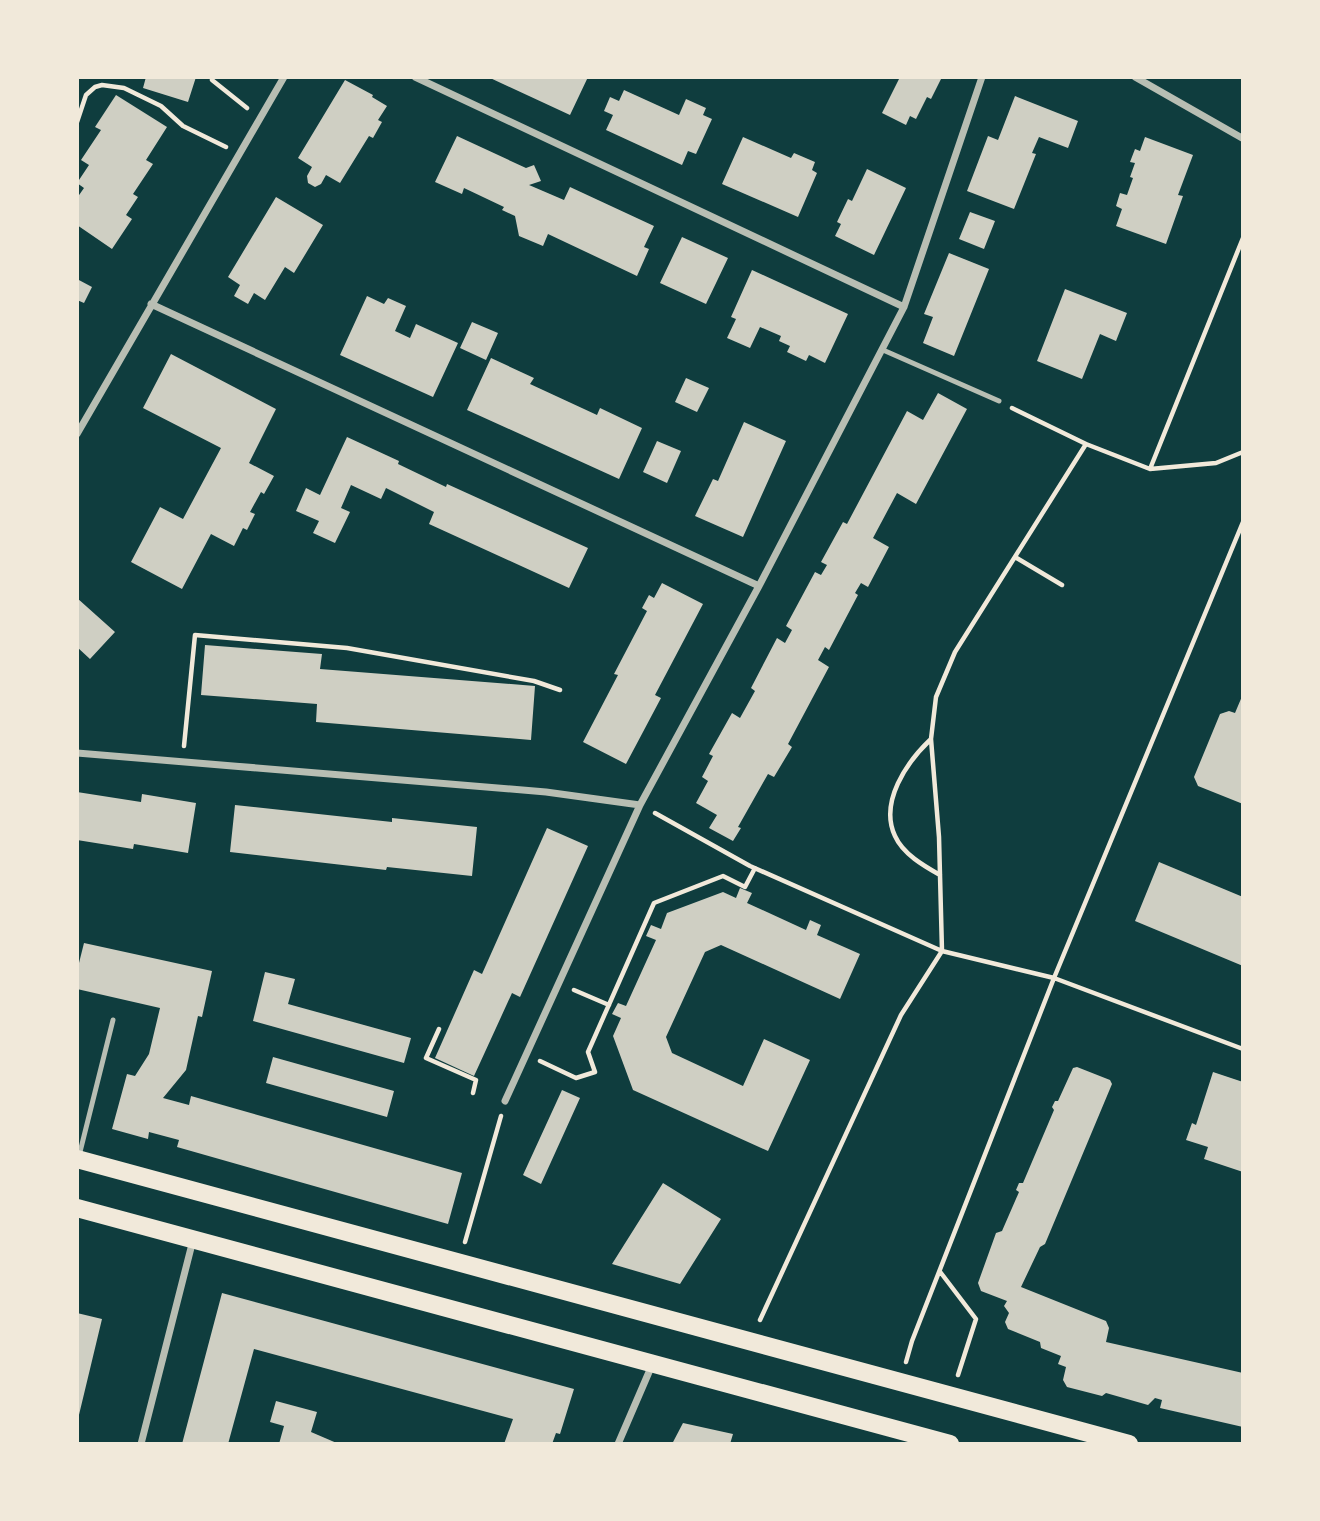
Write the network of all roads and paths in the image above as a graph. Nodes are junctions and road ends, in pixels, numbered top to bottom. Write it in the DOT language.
graph roads {
  1 [pos="284,77"];
  2 [pos="415,77"];
  3 [pos="982,77"];
  4 [pos="1135,77"];
  5 [pos="212,80"];
  6 [pos="259,119"];
  7 [pos="77,122"];
  8 [pos="1242,138"];
  9 [pos="239,154"];
  10 [pos="1243,238"];
  11 [pos="151,304"];
  12 [pos="904,307"];
  13 [pos="883,350"];
  14 [pos="999,401"];
  15 [pos="77,434"];
  16 [pos="1086,444"];
  17 [pos="1243,452"];
  18 [pos="1150,469"];
  19 [pos="1243,522"];
  20 [pos="1015,557"];
  21 [pos="1062,585"];
  22 [pos="759,586"];
  23 [pos="559,690"];
  24 [pos="931,739"];
  25 [pos="77,753"];
  26 [pos="182,761"];
  27 [pos="640,805"];
  28 [pos="755,868"];
  29 [pos="940,875"];
  30 [pos="942,951"];
  31 [pos="1054,978"];
  32 [pos="559,984"];
  33 [pos="609,1005"];
  34 [pos="113,1020"];
  35 [pos="439,1029"];
  36 [pos="1243,1049"];
  37 [pos="526,1055"];
  38 [pos="473,1093"];
  39 [pos="505,1101"];
  40 [pos="77,1159"];
  41 [pos="77,1208"];
  42 [pos="193,1240"];
  43 [pos="456,1263"];
  44 [pos="940,1273"];
  45 [pos="754,1343"];
  46 [pos="652,1364"];
  47 [pos="901,1383"];
  48 [pos="951,1396"];
  49 [pos="141,1444"];
  50 [pos="618,1444"];
  51 [pos="950,1444"];
  52 [pos="1129,1444"];
  1 -- 6 [label="street"];
  2 -- 12 [label="street"];
  3 -- 12 [label="street"];
  4 -- 8 [label="street"];
  5 -- 6 [label="path"];
  6 -- 9 [label="street"];
  7 -- 9 [label="path"];
  9 -- 11 [label="street"];
  10 -- 18 [label="path"];
  11 -- 15 [label="street"];
  11 -- 22 [label="street"];
  12 -- 13 [label="street"];
  13 -- 14 [label="lane"];
  13 -- 22 [label="street"];
  14 -- 16 [label="path"];
  16 -- 18 [label="path"];
  16 -- 20 [label="path"];
  17 -- 18 [label="path"];
  19 -- 31 [label="path"];
  20 -- 21 [label="path"];
  20 -- 24 [label="path"];
  22 -- 27 [label="street"];
  23 -- 26 [label="path"];
  24 -- 29 [label="path"];
  24 -- 29 [label="path"];
  25 -- 26 [label="street"];
  26 -- 27 [label="street"];
  27 -- 28 [label="path"];
  27 -- 32 [label="street"];
  28 -- 30 [label="path"];
  28 -- 33 [label="path"];
  29 -- 30 [label="path"];
  30 -- 31 [label="path"];
  30 -- 45 [label="path"];
  31 -- 36 [label="path"];
  31 -- 44 [label="path"];
  32 -- 33 [label="path"];
  32 -- 37 [label="street"];
  33 -- 37 [label="path"];
  34 -- 40 [label="lane"];
  35 -- 38 [label="path"];
  37 -- 39 [label="street"];
  39 -- 43 [label="path"];
  40 -- 43 [label="main road"];
  41 -- 42 [label="main road"];
  42 -- 46 [label="main road"];
  42 -- 49 [label="street"];
  43 -- 45 [label="main road"];
  44 -- 47 [label="path"];
  44 -- 48 [label="path"];
  45 -- 47 [label="main road"];
  46 -- 50 [label="street"];
  46 -- 51 [label="main road"];
  47 -- 48 [label="main road"];
  48 -- 52 [label="main road"];
}
